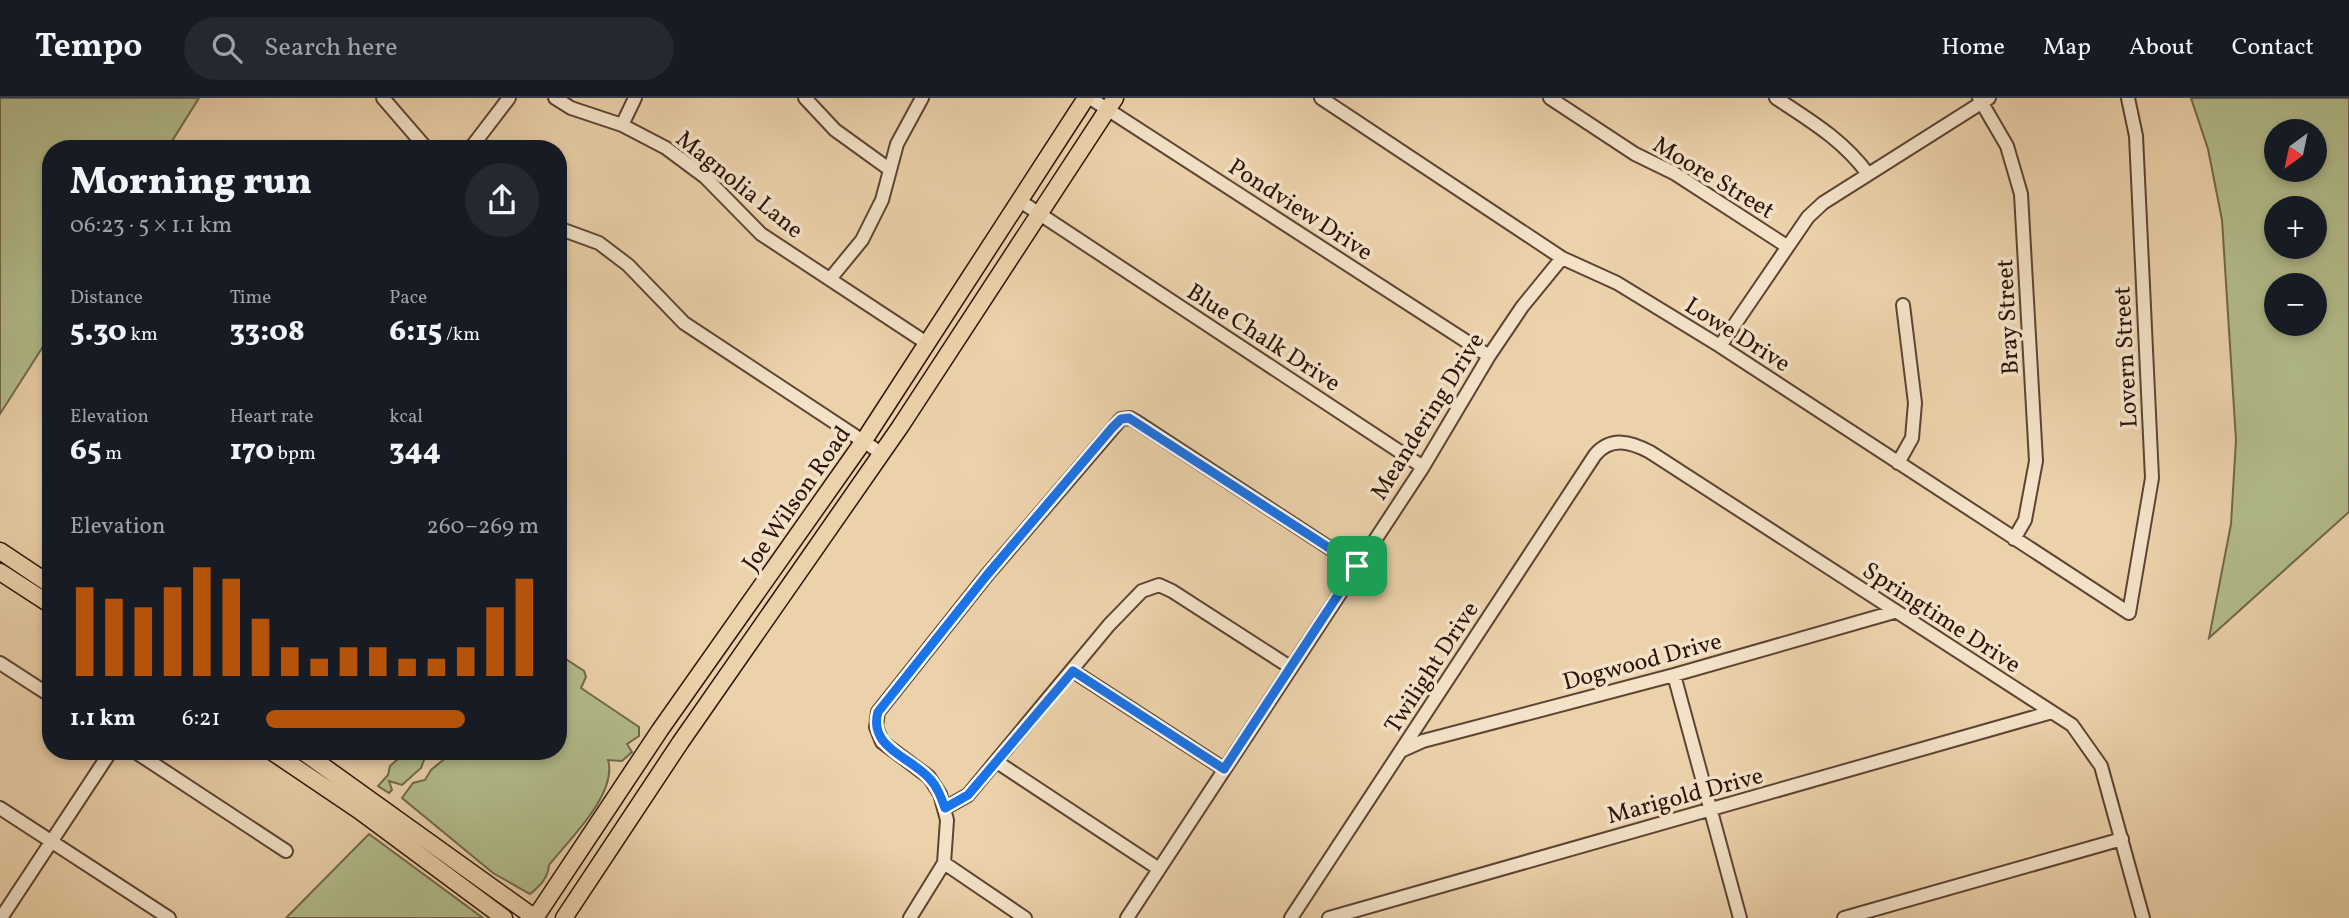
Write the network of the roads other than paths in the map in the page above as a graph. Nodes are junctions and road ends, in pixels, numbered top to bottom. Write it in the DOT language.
graph roads {
  1 [pos="383,98"];
  2 [pos="509,98"];
  3 [pos="555,98"];
  4 [pos="635,98"];
  5 [pos="805,98"];
  6 [pos="922,98"];
  7 [pos="1088,98"];
  8 [pos="1321,98"];
  9 [pos="1550,98"];
  10 [pos="1776,98"];
  11 [pos="2128,98"];
  12 [pos="1984,100"];
  13 [pos="1111,104"];
  14 [pos="622,125"];
  15 [pos="419,140"];
  16 [pos="477,140"];
  17 [pos="889,169"];
  18 [pos="1868,174"];
  19 [pos="1020,201"];
  20 [pos="1041,214"];
  21 [pos="567,231"];
  22 [pos="1786,246"];
  23 [pos="1562,258"];
  24 [pos="830,279"];
  25 [pos="1903,305"];
  26 [pos="925,342"];
  27 [pos="1720,346"];
  28 [pos="1489,356"];
  29 [pos="863,442"];
  30 [pos="1611,444"];
  31 [pos="881,453"];
  32 [pos="1898,463"];
  33 [pos="1423,467"];
  34 [pos="2014,538"];
  35 [pos="0,551"];
  36 [pos="1357,566"];
  37 [pos="0,572"];
  38 [pos="42,579"];
  39 [pos="42,599"];
  40 [pos="1894,612"];
  41 [pos="2129,613"];
  42 [pos="0,663"];
  43 [pos="1290,667"];
  44 [pos="1073,671"];
  45 [pos="1674,675"];
  46 [pos="42,690"];
  47 [pos="2052,712"];
  48 [pos="1401,751"];
  49 [pos="105,760"];
  50 [pos="148,760"];
  51 [pos="284,760"];
  52 [pos="315,760"];
  53 [pos="997,762"];
  54 [pos="1224,769"];
  55 [pos="0,808"];
  56 [pos="945,808"];
  57 [pos="1710,811"];
  58 [pos="2122,839"];
  59 [pos="51,841"];
  60 [pos="286,851"];
  61 [pos="944,863"];
  62 [pos="1159,869"];
  63 [pos="1,918"];
  64 [pos="169,918"];
  65 [pos="504,918"];
  66 [pos="535,918"];
  67 [pos="564,918"];
  68 [pos="910,918"];
  69 [pos="1025,918"];
  70 [pos="1127,918"];
  71 [pos="1291,918"];
  72 [pos="1329,918"];
  73 [pos="1740,918"];
  74 [pos="1844,918"];
  75 [pos="2143,918"];
  1 -- 15 [label="street"];
  2 -- 16 [label="street"];
  3 -- 14 [label="street, Magnolia Lane"];
  4 -- 14 [label="street"];
  5 -- 17 [label="street"];
  6 -- 17 [label="street"];
  7 -- 13 [label="street, Pondview Drive"];
  7 -- 19 [label="main road, Joe Wilson Road"];
  8 -- 23 [label="street, Lowe Drive"];
  9 -- 22 [label="street, Moore Street"];
  10 -- 18 [label="street"];
  11 -- 41 [label="street, Lovern Street"];
  12 -- 18 [label="street"];
  12 -- 34 [label="street, Bray Street"];
  13 -- 20 [label="main road, Joe Wilson Road"];
  13 -- 28 [label="street, Pondview Drive"];
  14 -- 24 [label="street, Magnolia Lane"];
  17 -- 24 [label="street"];
  18 -- 22 [label="street"];
  19 -- 20 [label="street, Blue Chalk Drive"];
  19 -- 26 [label="main road, Joe Wilson Road"];
  20 -- 31 [label="main road, Joe Wilson Road"];
  20 -- 33 [label="street, Blue Chalk Drive"];
  21 -- 29 [label="street"];
  22 -- 27 [label="street"];
  23 -- 27 [label="street, Lowe Drive"];
  23 -- 28 [label="street, Meandering Drive"];
  24 -- 26 [label="street, Magnolia Lane"];
  25 -- 32 [label="street"];
  26 -- 29 [label="main road, Joe Wilson Road"];
  27 -- 32 [label="street, Lowe Drive"];
  28 -- 33 [label="street, Meandering Drive"];
  29 -- 31 [label="street"];
  29 -- 66 [label="main road, Joe Wilson Road"];
  30 -- 40 [label="street, Springtime Drive"];
  30 -- 48 [label="street, Twilight Drive"];
  31 -- 67 [label="main road, Joe Wilson Road"];
  32 -- 34 [label="street, Lowe Drive"];
  33 -- 36 [label="street, Meandering Drive"];
  34 -- 41 [label="street, Lowe Drive"];
  35 -- 38 [label="main road"];
  36 -- 43 [label="street, Meandering Drive"];
  36 -- 56 [label="street"];
  37 -- 39 [label="main road"];
  40 -- 45 [label="street, Dogwood Drive"];
  40 -- 47 [label="street, Springtime Drive"];
  42 -- 46 [label="street"];
  43 -- 44 [label="street"];
  43 -- 54 [label="street, Meandering Drive"];
  44 -- 53 [label="street"];
  44 -- 54 [label="street"];
  45 -- 48 [label="street, Dogwood Drive"];
  45 -- 57 [label="street"];
  47 -- 57 [label="street, Marigold Drive"];
  47 -- 58 [label="street, Springtime Drive"];
  48 -- 71 [label="street, Twilight Drive"];
  49 -- 59 [label="street"];
  50 -- 60 [label="street"];
  51 -- 65 [label="main road"];
  52 -- 66 [label="main road"];
  53 -- 56 [label="street"];
  53 -- 62 [label="street"];
  54 -- 62 [label="street, Meandering Drive"];
  55 -- 59 [label="street"];
  56 -- 61 [label="street"];
  57 -- 72 [label="street, Marigold Drive"];
  57 -- 73 [label="street"];
  58 -- 74 [label="street"];
  58 -- 75 [label="street, Springtime Drive"];
  59 -- 63 [label="street"];
  59 -- 64 [label="street"];
  61 -- 68 [label="street"];
  61 -- 69 [label="street"];
  62 -- 70 [label="street, Meandering Drive"];
}
